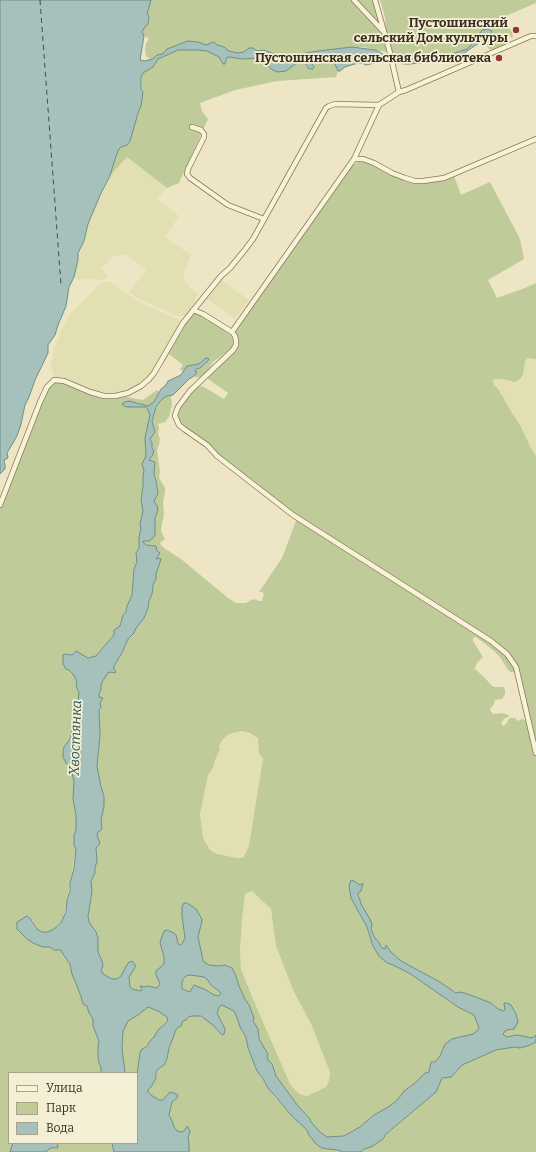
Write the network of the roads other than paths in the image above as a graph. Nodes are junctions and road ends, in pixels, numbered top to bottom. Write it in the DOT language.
graph roads {
  1 [pos="354,0"];
  2 [pos="375,0"];
  3 [pos="384,32"];
  4 [pos="536,36"];
  5 [pos="399,92"];
  6 [pos="378,105"];
  7 [pos="192,127"];
  8 [pos="536,139"];
  9 [pos="354,159"];
  10 [pos="264,219"];
  11 [pos="193,310"];
  12 [pos="232,332"];
  13 [pos="0,505"];
  14 [pos="536,753"];
  1 -- 3 [label="street"];
  2 -- 3 [label="street"];
  3 -- 5 [label="street"];
  4 -- 5 [label="street"];
  5 -- 6 [label="street"];
  6 -- 9 [label="street"];
  6 -- 10 [label="street"];
  7 -- 10 [label="street"];
  8 -- 9 [label="street"];
  9 -- 12 [label="street"];
  10 -- 11 [label="street"];
  11 -- 12 [label="street"];
  11 -- 13 [label="street"];
  12 -- 14 [label="street"];
}
